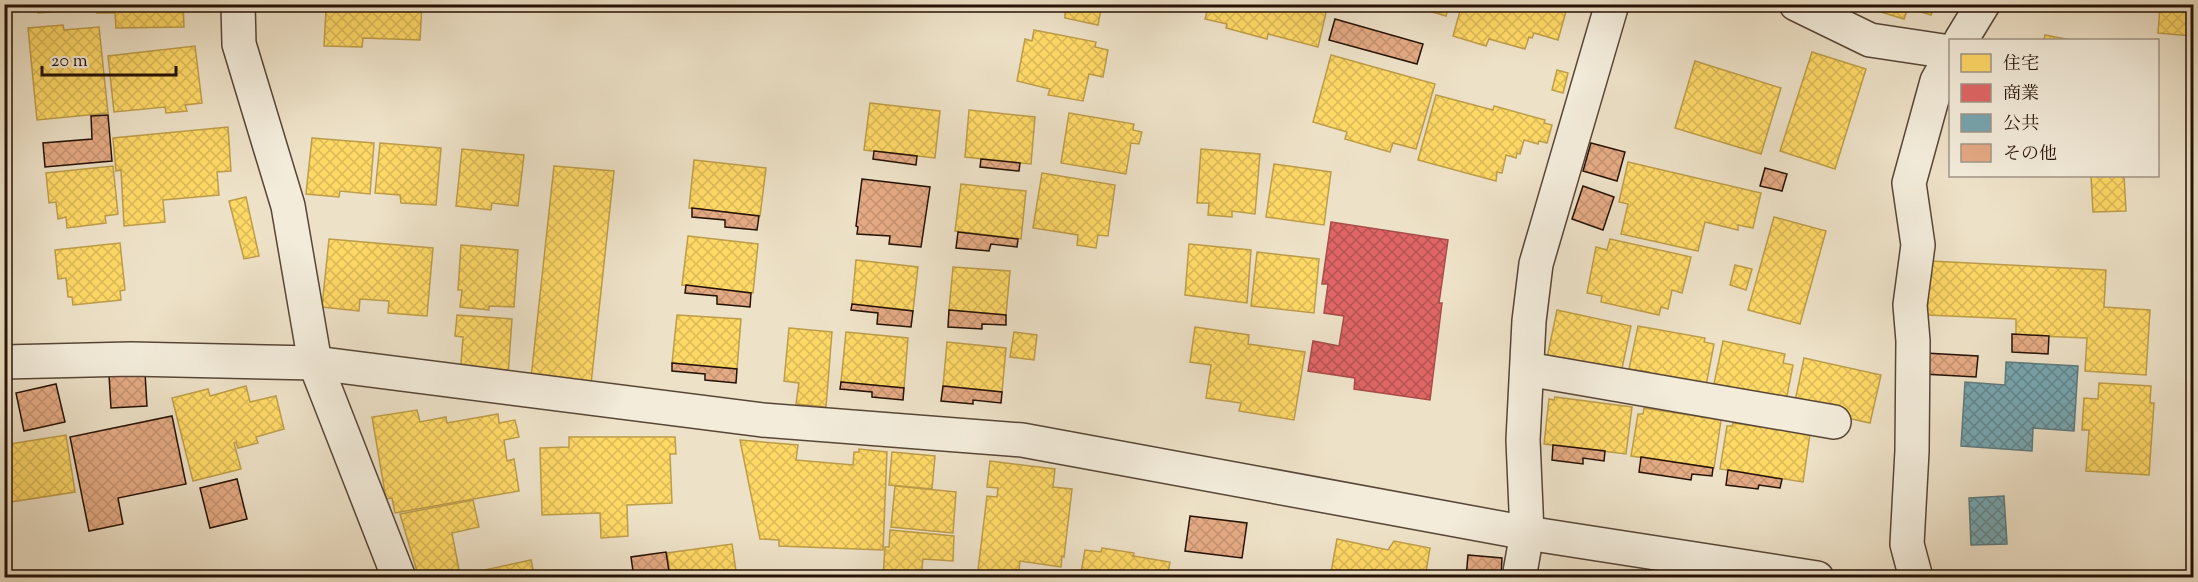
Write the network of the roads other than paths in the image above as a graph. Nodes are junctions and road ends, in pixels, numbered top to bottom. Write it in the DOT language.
graph roads {
  1 [pos="238,4"];
  2 [pos="1612,4"];
  3 [pos="1796,4"];
  4 [pos="1983,4"];
  5 [pos="1962,39"];
  6 [pos="1949,52"];
  7 [pos="1949,60"];
  8 [pos="4,362"];
  9 [pos="315,363"];
  10 [pos="1527,369"];
  11 [pos="1834,422"];
  12 [pos="1527,533"];
  13 [pos="399,578"];
  14 [pos="1519,578"];
  15 [pos="1817,578"];
  16 [pos="1916,578"];
  1 -- 9 [label="street"];
  2 -- 10 [label="street"];
  3 -- 6 [label="street"];
  4 -- 5 [label="street"];
  7 -- 16 [label="street"];
  8 -- 9 [label="street"];
  9 -- 12 [label="street"];
  9 -- 13 [label="street"];
  10 -- 11 [label="street"];
  10 -- 12 [label="street"];
  12 -- 14 [label="street"];
  12 -- 15 [label="street"];
}
